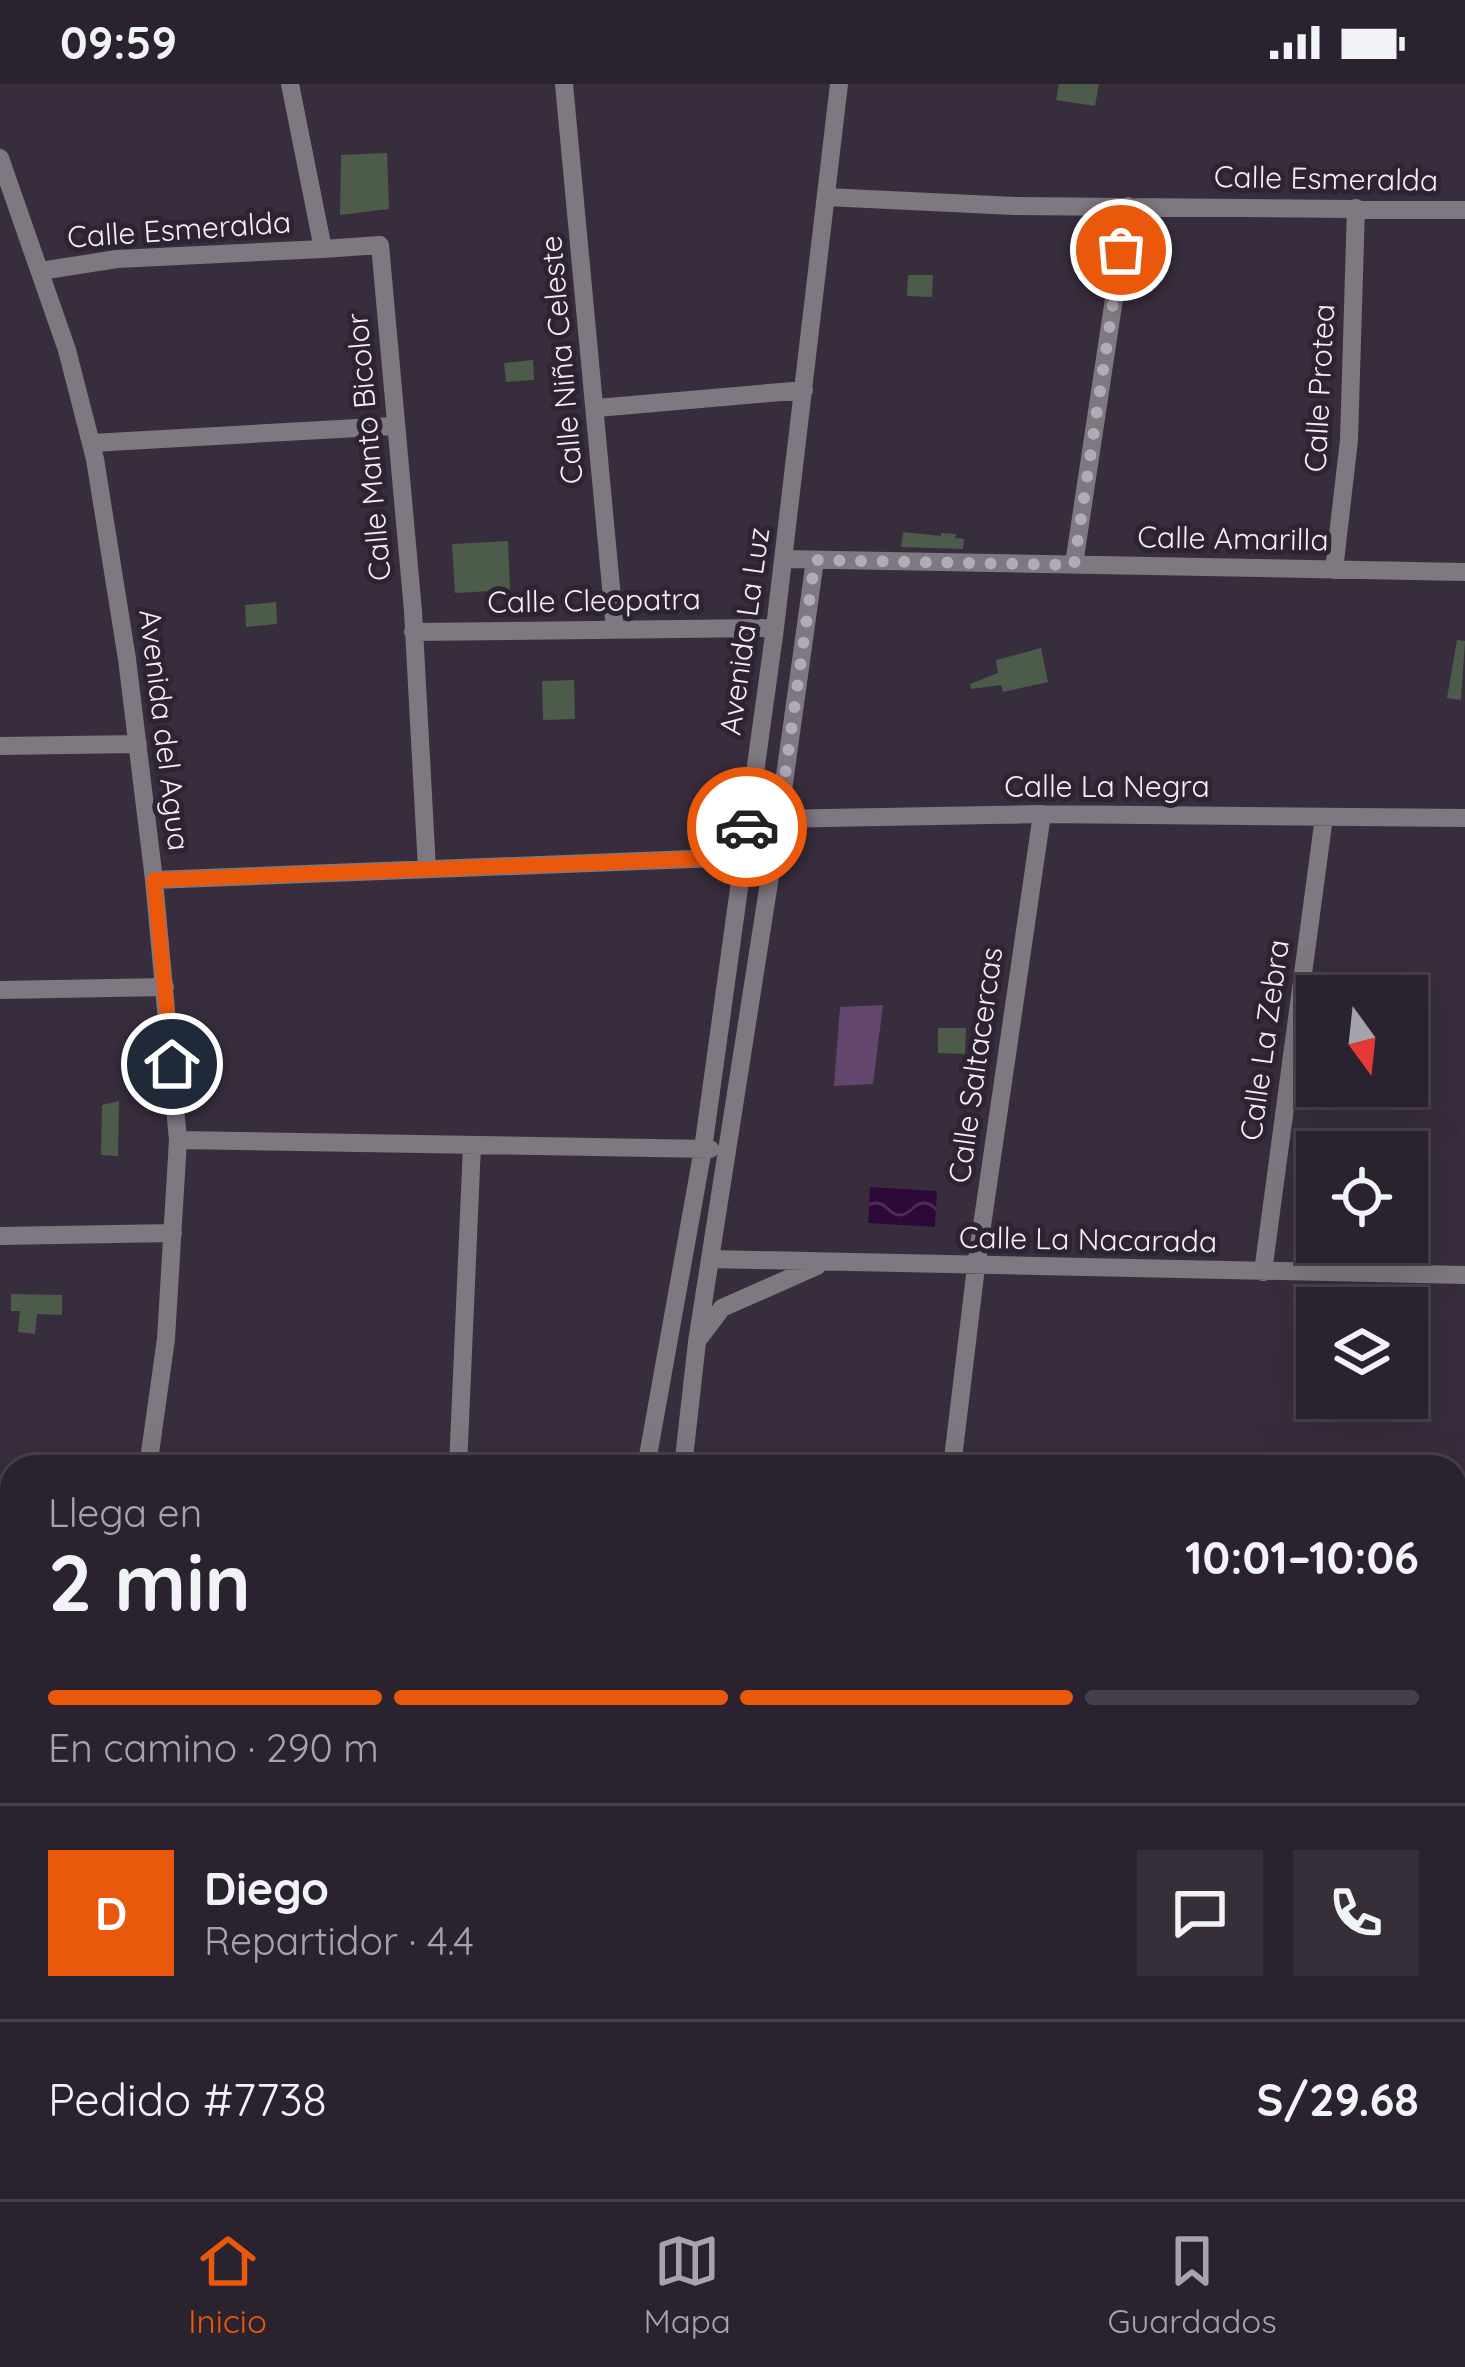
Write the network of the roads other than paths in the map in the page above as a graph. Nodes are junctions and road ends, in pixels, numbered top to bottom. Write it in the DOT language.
graph roads {
  1 [pos="290,84"];
  2 [pos="563,84"];
  3 [pos="839,84"];
  4 [pos="0,158"];
  5 [pos="826,197"];
  6 [pos="1128,206"];
  7 [pos="1356,208"];
  8 [pos="1465,210"];
  9 [pos="323,249"];
  10 [pos="40,271"];
  11 [pos="804,390"];
  12 [pos="597,408"];
  13 [pos="393,426"];
  14 [pos="92,443"];
  15 [pos="784,559"];
  16 [pos="815,560"];
  17 [pos="1074,565"];
  18 [pos="1334,570"];
  19 [pos="1465,572"];
  20 [pos="776,628"];
  21 [pos="615,630"];
  22 [pos="413,632"];
  23 [pos="138,744"];
  24 [pos="0,746"];
  25 [pos="1042,814"];
  26 [pos="1324,817"];
  27 [pos="779,818"];
  28 [pos="1465,818"];
  29 [pos="748,819"];
  30 [pos="743,857"];
  31 [pos="427,869"];
  32 [pos="154,880"];
  33 [pos="165,987"];
  34 [pos="0,990"];
  35 [pos="178,1140"];
  36 [pos="472,1145"];
  37 [pos="703,1149"];
  38 [pos="727,1150"];
  39 [pos="173,1233"];
  40 [pos="0,1236"];
  41 [pos="710,1259"];
  42 [pos="827,1262"];
  43 [pos="976,1267"];
  44 [pos="1263,1272"];
  45 [pos="1465,1275"];
  46 [pos="696,1349"];
  47 [pos="661,1384"];
  48 [pos="150,1455"];
  49 [pos="459,1455"];
  50 [pos="648,1455"];
  51 [pos="684,1455"];
  52 [pos="953,1455"];
  1 -- 9 [label="street"];
  2 -- 12 [label="street, Calle Niña Celeste"];
  3 -- 5 [label="street, Avenida La Luz"];
  4 -- 10 [label="street, Avenida del Agua"];
  5 -- 6 [label="street, Calle Esmeralda"];
  5 -- 11 [label="street, Avenida La Luz"];
  6 -- 7 [label="street, Calle Esmeralda"];
  6 -- 17 [label="street"];
  7 -- 8 [label="street, Calle Esmeralda"];
  7 -- 18 [label="street, Calle Protea"];
  9 -- 10 [label="street, Calle Esmeralda"];
  9 -- 13 [label="street, Calle Manto Bicolor"];
  10 -- 14 [label="street, Avenida del Agua"];
  11 -- 12 [label="street"];
  11 -- 15 [label="street, Avenida La Luz"];
  12 -- 21 [label="street, Calle Niña Celeste"];
  13 -- 14 [label="street"];
  13 -- 22 [label="street, Calle Manto Bicolor"];
  14 -- 23 [label="street, Avenida del Agua"];
  15 -- 16 [label="street, Calle Amarilla"];
  15 -- 20 [label="street, Avenida La Luz"];
  16 -- 17 [label="street, Calle Amarilla"];
  16 -- 27 [label="street, Avenida La Luz"];
  17 -- 18 [label="street, Calle Amarilla"];
  18 -- 19 [label="street, Calle Amarilla"];
  20 -- 21 [label="street, Calle Cleopatra"];
  20 -- 29 [label="street, Avenida La Luz"];
  21 -- 22 [label="street, Calle Cleopatra"];
  22 -- 31 [label="street, Calle Manto Bicolor"];
  23 -- 24 [label="street"];
  23 -- 32 [label="street, Avenida del Agua"];
  25 -- 26 [label="street, Calle La Negra"];
  25 -- 27 [label="street, Calle La Negra"];
  25 -- 43 [label="street, Calle Saltacercas"];
  26 -- 28 [label="street, Calle La Negra"];
  26 -- 44 [label="street, Calle La Zebra"];
  27 -- 29 [label="street, Calle La Negra"];
  27 -- 38 [label="street, Avenida La Luz"];
  29 -- 30 [label="street, Avenida La Luz"];
  30 -- 31 [label="street"];
  30 -- 37 [label="street, Avenida La Luz"];
  31 -- 32 [label="street"];
  32 -- 33 [label="street, Avenida del Agua"];
  33 -- 34 [label="street"];
  33 -- 35 [label="street, Avenida del Agua"];
  35 -- 36 [label="street"];
  35 -- 39 [label="street, Avenida del Agua"];
  36 -- 37 [label="street"];
  36 -- 49 [label="street"];
  37 -- 38 [label="street"];
  37 -- 47 [label="street, Avenida La Luz"];
  38 -- 41 [label="street, Avenida La Luz"];
  39 -- 40 [label="street"];
  39 -- 48 [label="street, Avenida del Agua"];
  41 -- 42 [label="street, Calle La Nacarada"];
  41 -- 46 [label="street, Avenida La Luz"];
  42 -- 43 [label="street, Calle La Nacarada"];
  42 -- 46 [label="street"];
  43 -- 44 [label="street, Calle La Nacarada"];
  43 -- 52 [label="street, Calle Saltacercas"];
  44 -- 45 [label="street, Calle La Nacarada"];
  46 -- 47 [label="street"];
  46 -- 51 [label="street, Avenida La Luz"];
  47 -- 50 [label="street, Avenida La Luz"];
}
